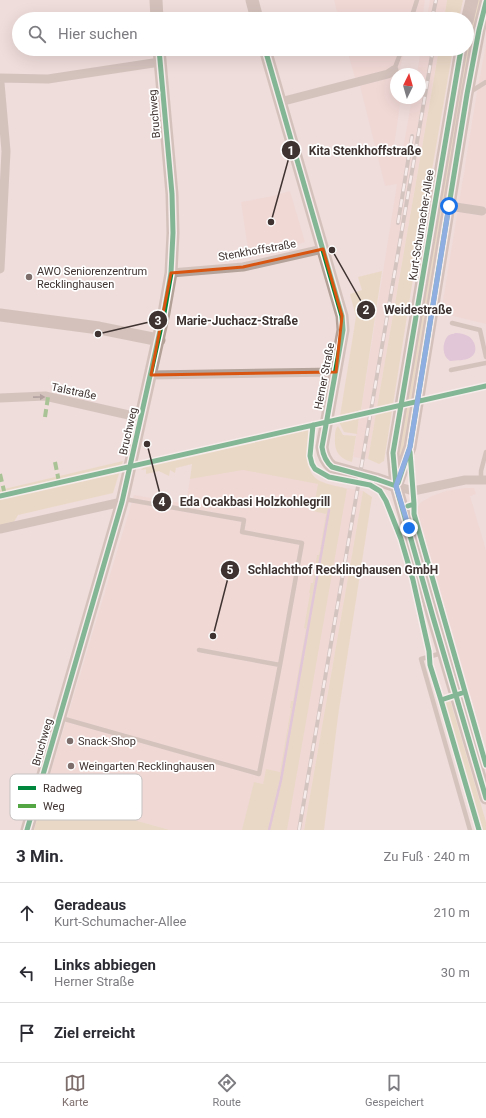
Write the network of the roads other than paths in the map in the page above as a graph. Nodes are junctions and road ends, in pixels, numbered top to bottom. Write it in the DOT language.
graph roads {
  1 [pos="156,0"];
  2 [pos="252,0"];
  3 [pos="417,0"];
  4 [pos="472,0"];
  5 [pos="486,2"];
  6 [pos="157,12"];
  7 [pos="255,12"];
  8 [pos="413,12"];
  9 [pos="469,12"];
  10 [pos="160,56"];
  11 [pos="267,56"];
  12 [pos="399,56"];
  13 [pos="460,56"];
  14 [pos="160,62"];
  15 [pos="395,68"];
  16 [pos="390,73"];
  17 [pos="0,78"];
  18 [pos="486,82"];
  19 [pos="0,83"];
  20 [pos="467,94"];
  21 [pos="280,102"];
  22 [pos="3,150"];
  23 [pos="449,206"];
  24 [pos="482,211"];
  25 [pos="323,249"];
  26 [pos="1,250"];
  27 [pos="0,269"];
  28 [pos="171,273"];
  29 [pos="0,315"];
  30 [pos="452,323"];
  31 [pos="158,340"];
  32 [pos="486,357"];
  33 [pos="486,363"];
  34 [pos="451,370"];
  35 [pos="336,372"];
  36 [pos="151,375"];
  37 [pos="0,398"];
  38 [pos="142,418"];
  39 [pos="486,452"];
  40 [pos="484,480"];
  41 [pos="396,486"];
  42 [pos="122,501"];
  43 [pos="0,529"];
  44 [pos="198,650"];
  45 [pos="443,653"];
  46 [pos="280,665"];
  47 [pos="59,718"];
  48 [pos="43,774"];
  49 [pos="486,798"];
  50 [pos="30,820"];
  51 [pos="27,830"];
  52 [pos="470,830"];
  1 -- 6 [label="main road"];
  2 -- 7 [label="main road"];
  3 -- 8 [label="lane"];
  4 -- 9 [label="main road"];
  5 -- 20 [label="main road"];
  10 -- 14 [label="main road, Bruchweg"];
  11 -- 21 [label="main road, Herner Straße"];
  12 -- 15 [label="lane"];
  13 -- 41 [label="main road, Kurt-Schumacher-Allee"];
  14 -- 17 [label="street"];
  14 -- 28 [label="main road, Bruchweg"];
  16 -- 21 [label="street"];
  18 -- 20 [label="lane"];
  19 -- 22 [label="street"];
  20 -- 23 [label="main road"];
  21 -- 25 [label="main road, Herner Straße"];
  22 -- 26 [label="street"];
  23 -- 24 [label="street"];
  23 -- 41 [label="main road"];
  25 -- 28 [label="street, Stenkhoffstraße"];
  25 -- 35 [label="main road, Herner Straße"];
  26 -- 27 [label="street"];
  28 -- 31 [label="main road, Bruchweg"];
  29 -- 31 [label="main road"];
  30 -- 32 [label="lane"];
  31 -- 36 [label="main road, Bruchweg"];
  33 -- 34 [label="lane"];
  35 -- 36 [label="street"];
  35 -- 41 [label="main road, Herner Straße"];
  36 -- 38 [label="main road, Bruchweg"];
  37 -- 38 [label="street, Talstraße, one-way"];
  38 -- 42 [label="main road, Bruchweg"];
  39 -- 40 [label="lane"];
  40 -- 41 [label="street"];
  41 -- 45 [label="main road"];
  42 -- 43 [label="street"];
  42 -- 46 [label="lane"];
  42 -- 47 [label="main road, Bruchweg"];
  44 -- 46 [label="lane"];
  45 -- 49 [label="main road"];
  45 -- 52 [label="lane"];
  46 -- 47 [label="lane"];
  47 -- 48 [label="main road, Bruchweg"];
  50 -- 51 [label="main road, Bruchweg"];
}
